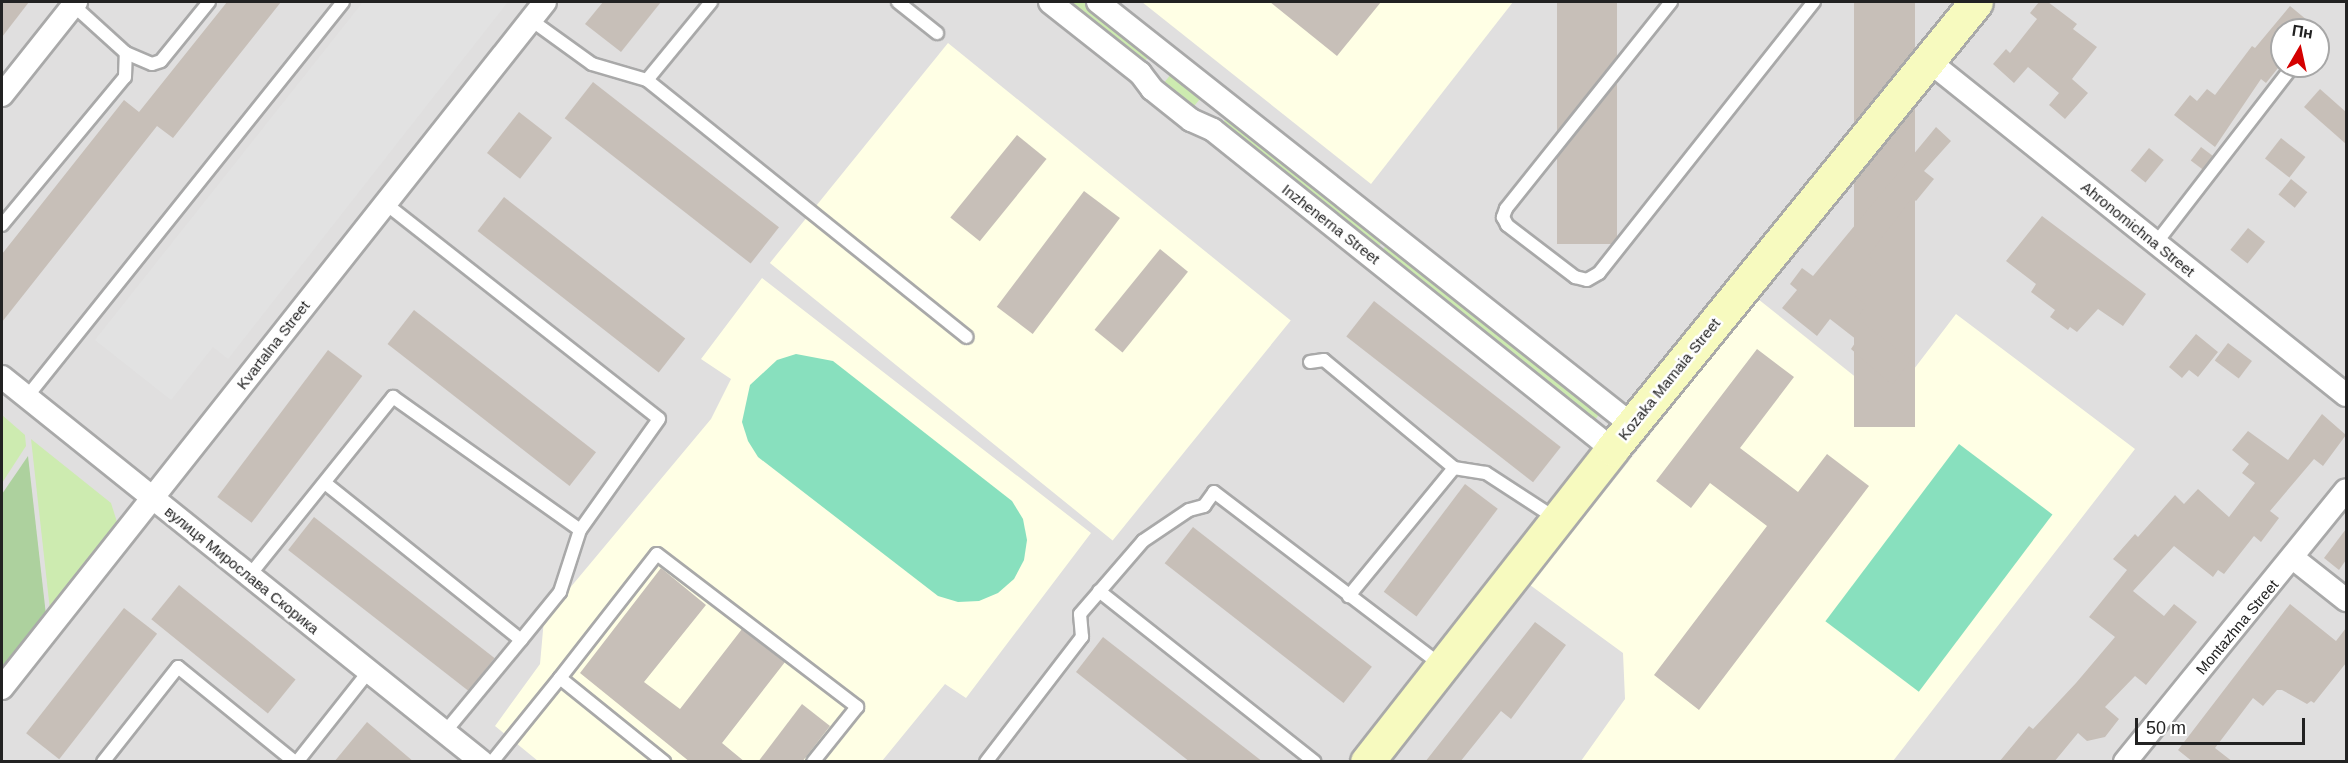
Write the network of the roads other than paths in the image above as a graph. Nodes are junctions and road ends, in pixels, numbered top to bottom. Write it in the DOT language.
graph roads {
  1 [pos="209,2"];
  2 [pos="343,2"];
  3 [pos="545,2"];
  4 [pos="711,2"];
  5 [pos="898,2"];
  6 [pos="1050,2"];
  7 [pos="1098,2"];
  8 [pos="1671,2"];
  9 [pos="1814,2"];
  10 [pos="74,3"];
  11 [pos="1972,3"];
  12 [pos="531,20"];
  13 [pos="937,33"];
  14 [pos="126,53"];
  15 [pos="1930,62"];
  16 [pos="2284,78"];
  17 [pos="647,80"];
  18 [pos="2,95"];
  19 [pos="386,204"];
  20 [pos="2,225"];
  21 [pos="2156,243"];
  22 [pos="967,337"];
  23 [pos="1310,362"];
  24 [pos="2,377"];
  25 [pos="2346,395"];
  26 [pos="26,398"];
  27 [pos="1622,437"];
  28 [pos="1454,468"];
  29 [pos="325,483"];
  30 [pos="2346,490"];
  31 [pos="150,497"];
  32 [pos="1557,519"];
  33 [pos="580,530"];
  34 [pos="2293,558"];
  35 [pos="249,576"];
  36 [pos="1099,591"];
  37 [pos="1348,596"];
  38 [pos="2346,600"];
  39 [pos="521,640"];
  40 [pos="1442,666"];
  41 [pos="369,671"];
  42 [pos="560,678"];
  43 [pos="2,688"];
  44 [pos="445,732"];
  45 [pos="296,761"];
  46 [pos="103,762"];
  47 [pos="482,762"];
  48 [pos="492,762"];
  49 [pos="664,762"];
  50 [pos="813,762"];
  51 [pos="986,762"];
  52 [pos="1316,762"];
  53 [pos="1367,762"];
  54 [pos="2125,762"];
  1 -- 14 [label="lane"];
  2 -- 26 [label="lane"];
  3 -- 12 [label="street, Kvartalna Street"];
  4 -- 17 [label="lane"];
  5 -- 13 [label="lane"];
  6 -- 27 [label="street, Inzhenerna Street"];
  7 -- 27 [label="street, Inzhenerna Street"];
  8 -- 9 [label="lane"];
  10 -- 14 [label="lane"];
  10 -- 18 [label="street"];
  11 -- 15 [label="street, Kozaka Mamaia Street"];
  12 -- 17 [label="lane"];
  12 -- 19 [label="street, Kvartalna Street"];
  14 -- 20 [label="lane"];
  15 -- 21 [label="street, Ahronomichna Street"];
  15 -- 27 [label="street, Kozaka Mamaia Street"];
  16 -- 21 [label="lane"];
  17 -- 22 [label="lane"];
  19 -- 31 [label="street, Kvartalna Street"];
  19 -- 33 [label="lane"];
  21 -- 25 [label="street, Ahronomichna Street"];
  23 -- 28 [label="lane"];
  24 -- 26 [label="street, вулиця Мирослава Скорика"];
  26 -- 31 [label="street, вулиця Мирослава Скорика"];
  27 -- 32 [label="street, Kozaka Mamaia Street"];
  28 -- 32 [label="lane"];
  28 -- 37 [label="lane"];
  29 -- 33 [label="lane"];
  29 -- 35 [label="lane"];
  29 -- 39 [label="lane"];
  30 -- 34 [label="street, Montazhna Street"];
  31 -- 35 [label="street, вулиця Мирослава Скорика"];
  31 -- 43 [label="street, Kvartalna Street"];
  32 -- 40 [label="street, Kozaka Mamaia Street"];
  33 -- 39 [label="lane"];
  34 -- 38 [label="street"];
  34 -- 54 [label="street, Montazhna Street"];
  35 -- 41 [label="street, вулиця Мирослава Скорика"];
  36 -- 37 [label="lane"];
  36 -- 51 [label="lane"];
  36 -- 52 [label="lane"];
  37 -- 40 [label="lane"];
  39 -- 44 [label="lane"];
  40 -- 53 [label="street, Kozaka Mamaia Street"];
  41 -- 44 [label="street, вулиця Мирослава Скорика"];
  41 -- 45 [label="lane"];
  42 -- 48 [label="lane"];
  42 -- 49 [label="lane"];
  42 -- 50 [label="lane"];
  44 -- 47 [label="street, вулиця Мирослава Скорика"];
  45 -- 46 [label="lane"];
}
